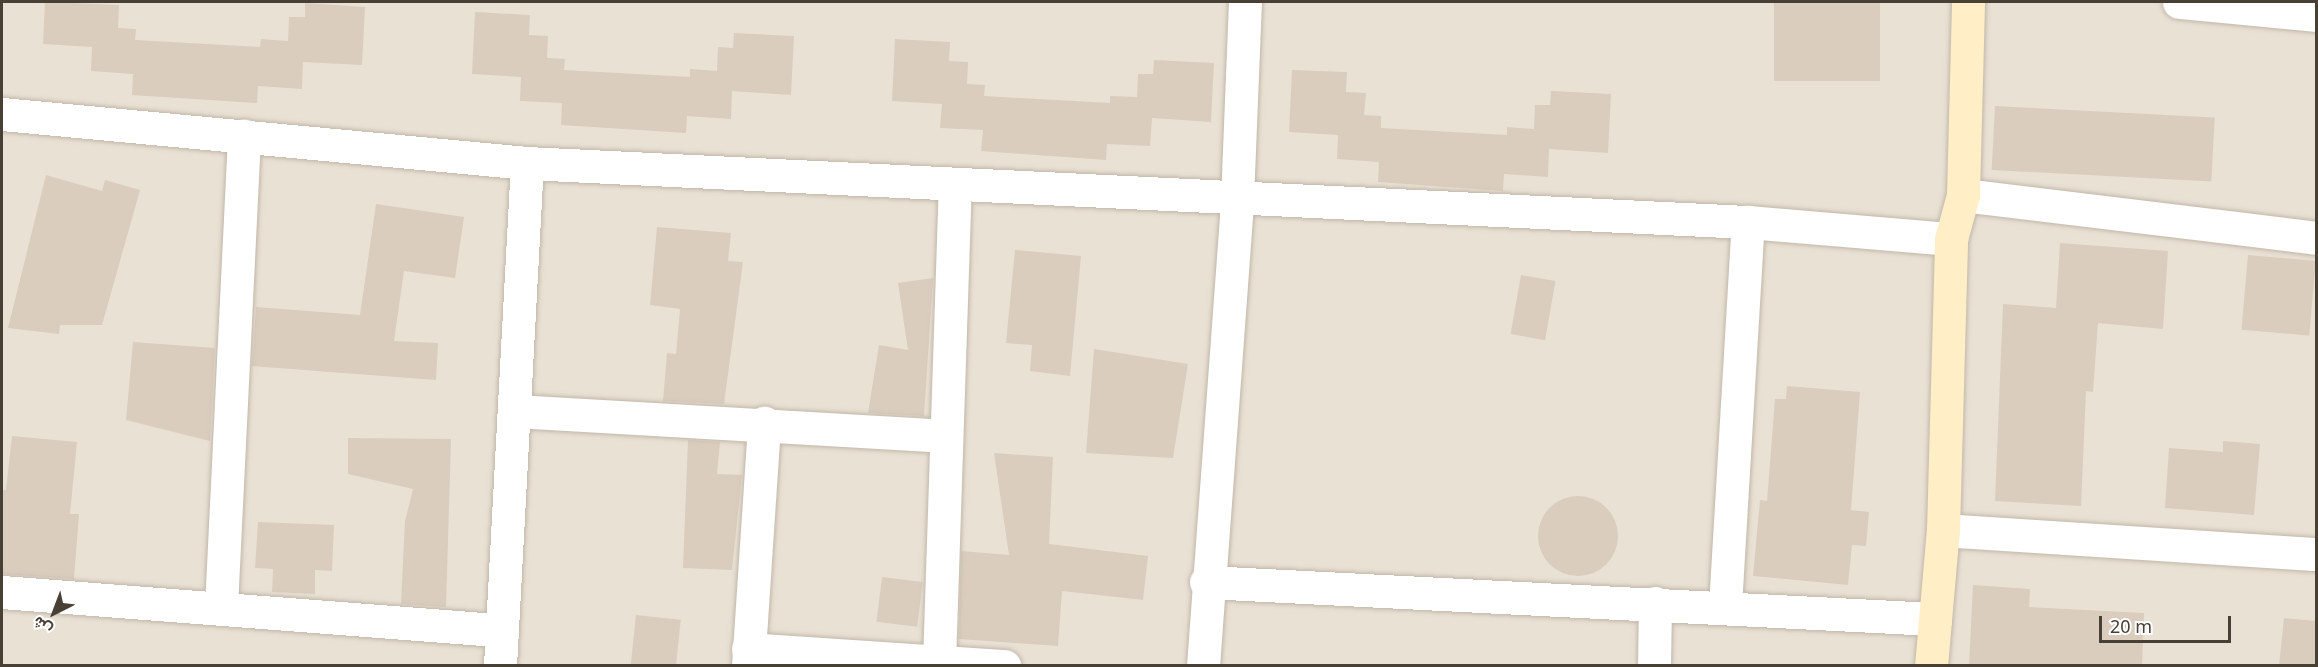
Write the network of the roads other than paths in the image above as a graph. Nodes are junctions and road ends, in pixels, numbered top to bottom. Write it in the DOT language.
graph roads {
  1 [pos="1245,2"];
  2 [pos="1968,2"];
  3 [pos="2179,2"];
  4 [pos="2316,15"];
  5 [pos="2,114"];
  6 [pos="244,136"];
  7 [pos="527,163"];
  8 [pos="955,186"];
  9 [pos="1963,195"];
  10 [pos="1237,200"];
  11 [pos="1748,222"];
  12 [pos="2316,238"];
  13 [pos="1951,239"];
  14 [pos="514,411"];
  15 [pos="764,423"];
  16 [pos="944,436"];
  17 [pos="1943,530"];
  18 [pos="2316,554"];
  19 [pos="1206,582"];
  20 [pos="2,592"];
  21 [pos="1655,603"];
  22 [pos="1725,606"];
  23 [pos="221,607"];
  24 [pos="1935,619"];
  25 [pos="500,630"];
  26 [pos="748,657"];
  27 [pos="939,662"];
  28 [pos="500,666"];
  29 [pos="1004,666"];
  30 [pos="1203,666"];
  31 [pos="1654,666"];
  32 [pos="1931,666"];
  1 -- 10 [label="street"];
  2 -- 9 [label="street"];
  3 -- 4 [label="street"];
  5 -- 6 [label="street"];
  6 -- 7 [label="street"];
  6 -- 23 [label="street"];
  7 -- 8 [label="street"];
  7 -- 14 [label="street"];
  8 -- 10 [label="street"];
  8 -- 16 [label="street"];
  9 -- 12 [label="street"];
  9 -- 13 [label="street"];
  10 -- 11 [label="street"];
  10 -- 19 [label="street"];
  11 -- 13 [label="street"];
  11 -- 22 [label="street"];
  13 -- 17 [label="street"];
  14 -- 15 [label="street"];
  14 -- 25 [label="street"];
  15 -- 16 [label="street"];
  15 -- 26 [label="street"];
  16 -- 27 [label="street"];
  17 -- 18 [label="street"];
  17 -- 24 [label="street"];
  19 -- 21 [label="street"];
  19 -- 30 [label="street"];
  20 -- 23 [label="street"];
  21 -- 22 [label="street"];
  21 -- 31 [label="street"];
  22 -- 24 [label="street"];
  23 -- 25 [label="street"];
  24 -- 32 [label="street"];
  25 -- 28 [label="street"];
  26 -- 27 [label="street"];
  27 -- 29 [label="street"];
}
